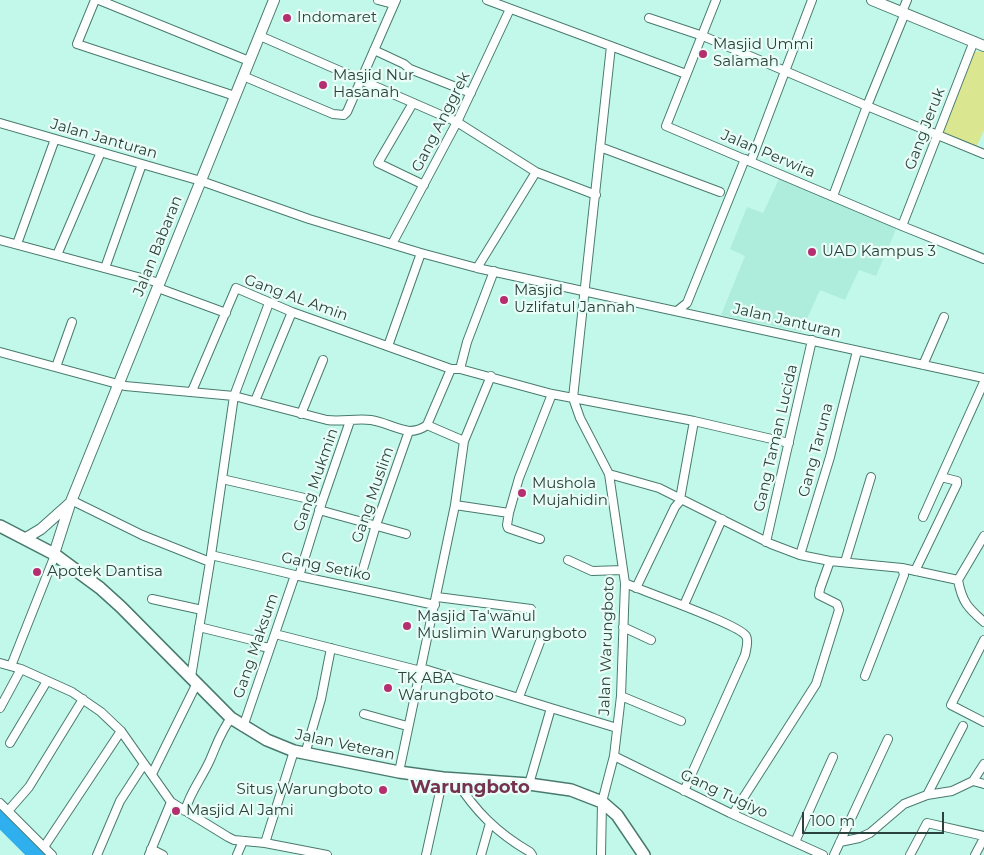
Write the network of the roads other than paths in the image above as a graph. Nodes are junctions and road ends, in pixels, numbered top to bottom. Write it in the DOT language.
graph roads {
  1 [pos="95,0"];
  2 [pos="99,0"];
  3 [pos="274,0"];
  4 [pos="378,0"];
  5 [pos="488,0"];
  6 [pos="716,0"];
  7 [pos="812,0"];
  8 [pos="872,0"];
  9 [pos="907,0"];
  10 [pos="395,2"];
  11 [pos="501,3"];
  12 [pos="510,9"];
  13 [pos="904,13"];
  14 [pos="648,18"];
  15 [pos="260,36"];
  16 [pos="703,36"];
  17 [pos="974,41"];
  18 [pos="612,46"];
  19 [pos="984,46"];
  20 [pos="374,50"];
  21 [pos="249,61"];
  22 [pos="785,72"];
  23 [pos="686,74"];
  24 [pos="243,76"];
  25 [pos="361,81"];
  26 [pos="471,93"];
  27 [pos="235,96"];
  28 [pos="413,103"];
  29 [pos="867,106"];
  30 [pos="457,122"];
  31 [pos="0,123"];
  32 [pos="937,134"];
  33 [pos="56,139"];
  34 [pos="600,147"];
  35 [pos="101,152"];
  36 [pos="984,154"];
  37 [pos="748,160"];
  38 [pos="142,164"];
  39 [pos="536,172"];
  40 [pos="201,181"];
  41 [pos="424,185"];
  42 [pos="720,192"];
  43 [pos="596,195"];
  44 [pos="833,196"];
  45 [pos="902,226"];
  46 [pos="0,240"];
  47 [pos="17,244"];
  48 [pos="392,244"];
  49 [pos="421,253"];
  50 [pos="57,255"];
  51 [pos="984,259"];
  52 [pos="104,268"];
  53 [pos="477,268"];
  54 [pos="494,271"];
  55 [pos="159,285"];
  56 [pos="585,290"];
  57 [pos="269,303"];
  58 [pos="678,311"];
  59 [pos="292,312"];
  60 [pos="226,313"];
  61 [pos="944,317"];
  62 [pos="72,322"];
  63 [pos="812,340"];
  64 [pos="388,346"];
  65 [pos="857,351"];
  66 [pos="0,352"];
  67 [pos="323,360"];
  68 [pos="923,365"];
  69 [pos="56,366"];
  70 [pos="451,369"];
  71 [pos="460,369"];
  72 [pos="491,376"];
  73 [pos="984,378"];
  74 [pos="984,382"];
  75 [pos="118,384"];
  76 [pos="192,391"];
  77 [pos="552,394"];
  78 [pos="234,396"];
  79 [pos="573,398"];
  80 [pos="255,401"];
  81 [pos="301,414"];
  82 [pos="350,421"];
  83 [pos="694,421"];
  84 [pos="427,425"];
  85 [pos="409,431"];
  86 [pos="464,441"];
  87 [pos="789,442"];
  88 [pos="609,474"];
  89 [pos="941,477"];
  90 [pos="871,478"];
  91 [pos="222,480"];
  92 [pos="681,500"];
  93 [pos="71,502"];
  94 [pos="455,505"];
  95 [pos="320,506"];
  96 [pos="509,513"];
  97 [pos="923,517"];
  98 [pos="722,519"];
  99 [pos="376,525"];
  100 [pos="0,526"];
  101 [pos="406,534"];
  102 [pos="984,536"];
  103 [pos="26,538"];
  104 [pos="540,540"];
  105 [pos="766,542"];
  106 [pos="55,554"];
  107 [pos="800,555"];
  108 [pos="211,558"];
  109 [pos="568,560"];
  110 [pos="830,561"];
  111 [pos="845,562"];
  112 [pos="902,568"];
  113 [pos="363,569"];
  114 [pos="623,570"];
  115 [pos="916,571"];
  116 [pos="297,576"];
  117 [pos="958,580"];
  118 [pos="625,583"];
  119 [pos="636,588"];
  120 [pos="152,599"];
  121 [pos="436,601"];
  122 [pos="684,605"];
  123 [pos="531,609"];
  124 [pos="202,610"];
  125 [pos="984,622"];
  126 [pos="199,627"];
  127 [pos="623,627"];
  128 [pos="275,634"];
  129 [pos="541,639"];
  130 [pos="651,640"];
  131 [pos="984,640"];
  132 [pos="270,648"];
  133 [pos="330,648"];
  134 [pos="0,663"];
  135 [pos="11,666"];
  136 [pos="21,669"];
  137 [pos="421,669"];
  138 [pos="865,676"];
  139 [pos="47,680"];
  140 [pos="194,680"];
  141 [pos="621,696"];
  142 [pos="519,697"];
  143 [pos="83,700"];
  144 [pos="0,708"];
  145 [pos="552,708"];
  146 [pos="364,714"];
  147 [pos="231,718"];
  148 [pos="682,721"];
  149 [pos="984,722"];
  150 [pos="407,726"];
  151 [pos="962,726"];
  152 [pos="243,727"];
  153 [pos="617,728"];
  154 [pos="122,731"];
  155 [pos="888,739"];
  156 [pos="10,743"];
  157 [pos="299,752"];
  158 [pos="614,756"];
  159 [pos="833,757"];
  160 [pos="144,764"];
  161 [pos="984,764"];
  162 [pos="399,772"];
  163 [pos="152,774"];
  164 [pos="449,778"];
  165 [pos="974,781"];
  166 [pos="529,784"];
  167 [pos="984,784"];
  168 [pos="684,791"];
  169 [pos="927,795"];
  170 [pos="171,802"];
  171 [pos="602,802"];
  172 [pos="0,803"];
  173 [pos="8,811"];
  174 [pos="185,811"];
  175 [pos="733,814"];
  176 [pos="490,824"];
  177 [pos="984,837"];
  178 [pos="243,841"];
  179 [pos="795,842"];
  180 [pos="840,842"];
  181 [pos="266,843"];
  182 [pos="285,846"];
  183 [pos="44,847"];
  184 [pos="150,852"];
  185 [pos="52,855"];
  186 [pos="97,855"];
  187 [pos="163,855"];
  188 [pos="237,855"];
  189 [pos="282,855"];
  190 [pos="325,855"];
  191 [pos="426,855"];
  192 [pos="481,855"];
  193 [pos="532,855"];
  194 [pos="600,855"];
  195 [pos="644,855"];
  196 [pos="823,855"];
  197 [pos="834,855"];
  198 [pos="910,855"];
  199 [pos="975,855"];
  1 -- 27 [label="street"];
  2 -- 21 [label="street"];
  3 -- 15 [label="street, Jalan Babaran"];
  4 -- 10 [label="street"];
  5 -- 11 [label="street"];
  6 -- 16 [label="street, Jalan Perwira"];
  7 -- 22 [label="street"];
  8 -- 13 [label="street"];
  9 -- 13 [label="street"];
  10 -- 20 [label="street"];
  11 -- 12 [label="street"];
  12 -- 18 [label="street"];
  12 -- 26 [label="street, Gang Anggrek"];
  13 -- 17 [label="street"];
  13 -- 29 [label="street"];
  14 -- 16 [label="street"];
  15 -- 21 [label="street, Jalan Babaran"];
  15 -- 25 [label="street"];
  16 -- 22 [label="street"];
  16 -- 23 [label="street, Jalan Perwira"];
  17 -- 19 [label="street"];
  17 -- 32 [label="street, Gang Jeruk"];
  18 -- 23 [label="street"];
  18 -- 34 [label="street, Jalan Warungboto"];
  20 -- 25 [label="street"];
  20 -- 26 [label="street"];
  21 -- 24 [label="street, Jalan Babaran"];
  22 -- 29 [label="street"];
  22 -- 37 [label="street"];
  23 -- 37 [label="street, Jalan Perwira"];
  24 -- 25 [label="street"];
  24 -- 27 [label="street, Jalan Babaran"];
  25 -- 28 [label="street"];
  26 -- 30 [label="street, Gang Anggrek"];
  27 -- 40 [label="street, Jalan Babaran"];
  28 -- 30 [label="street"];
  28 -- 41 [label="street"];
  29 -- 32 [label="street"];
  29 -- 44 [label="street"];
  30 -- 39 [label="street"];
  30 -- 41 [label="street, Gang Anggrek"];
  31 -- 33 [label="street, Jalan Janturan"];
  32 -- 36 [label="street"];
  32 -- 45 [label="street, Gang Jeruk"];
  33 -- 35 [label="street, Jalan Janturan"];
  33 -- 47 [label="street"];
  34 -- 42 [label="street"];
  34 -- 43 [label="street, Jalan Warungboto"];
  35 -- 38 [label="street, Jalan Janturan"];
  35 -- 50 [label="street"];
  37 -- 44 [label="street, Jalan Perwira"];
  37 -- 58 [label="street"];
  38 -- 40 [label="street, Jalan Janturan"];
  38 -- 52 [label="street"];
  39 -- 43 [label="street"];
  39 -- 53 [label="street"];
  40 -- 48 [label="street, Jalan Janturan"];
  40 -- 55 [label="street, Jalan Babaran"];
  41 -- 48 [label="street, Gang Anggrek"];
  43 -- 56 [label="street, Jalan Warungboto"];
  44 -- 45 [label="street, Jalan Perwira"];
  45 -- 51 [label="street, Jalan Perwira"];
  46 -- 47 [label="street"];
  47 -- 50 [label="street"];
  48 -- 49 [label="street, Jalan Janturan"];
  49 -- 53 [label="street, Jalan Janturan"];
  49 -- 64 [label="street"];
  50 -- 52 [label="street"];
  52 -- 55 [label="street"];
  53 -- 54 [label="street, Jalan Janturan"];
  54 -- 56 [label="street, Jalan Janturan"];
  54 -- 71 [label="street"];
  55 -- 60 [label="street"];
  55 -- 75 [label="street, Jalan Babaran"];
  56 -- 58 [label="street, Jalan Janturan"];
  56 -- 79 [label="street, Jalan Warungboto"];
  57 -- 59 [label="street, Gang AL Amin"];
  57 -- 60 [label="street, Gang AL Amin"];
  57 -- 78 [label="street"];
  58 -- 63 [label="street, Jalan Janturan"];
  59 -- 64 [label="street, Gang AL Amin"];
  59 -- 80 [label="street"];
  60 -- 76 [label="street, Gang AL Amin"];
  61 -- 68 [label="street"];
  62 -- 69 [label="street"];
  63 -- 65 [label="street, Jalan Janturan"];
  63 -- 87 [label="street, Gang Taman Lucida"];
  64 -- 70 [label="street, Gang AL Amin"];
  65 -- 68 [label="street, Jalan Janturan"];
  65 -- 107 [label="street, Gang Taruna"];
  66 -- 69 [label="street"];
  67 -- 81 [label="street"];
  68 -- 73 [label="street, Jalan Janturan"];
  69 -- 75 [label="street"];
  70 -- 71 [label="street"];
  70 -- 84 [label="street"];
  71 -- 72 [label="street"];
  72 -- 77 [label="street"];
  72 -- 86 [label="street"];
  74 -- 89 [label="street"];
  75 -- 76 [label="street"];
  75 -- 93 [label="street, Jalan Babaran"];
  76 -- 78 [label="street"];
  77 -- 79 [label="street"];
  77 -- 96 [label="street"];
  78 -- 80 [label="street"];
  78 -- 91 [label="street"];
  79 -- 83 [label="street"];
  79 -- 88 [label="street, Jalan Warungboto"];
  80 -- 81 [label="street"];
  81 -- 82 [label="street"];
  82 -- 85 [label="street"];
  82 -- 95 [label="street, Gang Mukmin"];
  83 -- 87 [label="street"];
  83 -- 92 [label="street"];
  84 -- 85 [label="street"];
  84 -- 86 [label="street"];
  85 -- 99 [label="street, Gang Muslim"];
  86 -- 94 [label="street"];
  87 -- 105 [label="street, Gang Taman Lucida"];
  88 -- 92 [label="street"];
  88 -- 114 [label="street, Jalan Warungboto"];
  89 -- 97 [label="street"];
  89 -- 115 [label="street"];
  90 -- 111 [label="street"];
  91 -- 95 [label="street"];
  91 -- 108 [label="street"];
  92 -- 98 [label="street"];
  92 -- 119 [label="street"];
  93 -- 103 [label="street"];
  93 -- 106 [label="street, Jalan Babaran"];
  93 -- 108 [label="street, Gang Setiko"];
  94 -- 96 [label="street"];
  94 -- 121 [label="street"];
  95 -- 99 [label="street"];
  95 -- 116 [label="street, Gang Mukmin"];
  96 -- 104 [label="street"];
  98 -- 105 [label="street"];
  98 -- 122 [label="street"];
  99 -- 101 [label="street"];
  99 -- 113 [label="street, Gang Muslim"];
  100 -- 103 [label="main road, Jalan Veteran"];
  102 -- 117 [label="street"];
  103 -- 106 [label="main road, Jalan Veteran"];
  105 -- 107 [label="street"];
  106 -- 135 [label="street"];
  106 -- 140 [label="main road, Jalan Veteran"];
  107 -- 110 [label="street"];
  108 -- 116 [label="street, Gang Setiko"];
  108 -- 124 [label="street"];
  109 -- 114 [label="street"];
  110 -- 111 [label="street"];
  110 -- 175 [label="street"];
  111 -- 112 [label="street"];
  112 -- 115 [label="street"];
  112 -- 138 [label="street"];
  114 -- 118 [label="street, Jalan Warungboto"];
  115 -- 117 [label="street"];
  116 -- 121 [label="street, Gang Setiko"];
  116 -- 128 [label="street, Gang Maksum"];
  117 -- 125 [label="street"];
  118 -- 119 [label="street"];
  118 -- 127 [label="street, Jalan Warungboto"];
  119 -- 122 [label="street"];
  120 -- 124 [label="street"];
  121 -- 123 [label="street, Gang Setiko"];
  121 -- 137 [label="street"];
  122 -- 168 [label="street"];
  124 -- 126 [label="street"];
  126 -- 132 [label="street"];
  126 -- 140 [label="street"];
  127 -- 130 [label="street"];
  127 -- 141 [label="street, Jalan Warungboto"];
  128 -- 132 [label="street, Gang Maksum"];
  128 -- 133 [label="street"];
  129 -- 142 [label="street"];
  131 -- 149 [label="street"];
  132 -- 152 [label="street, Gang Maksum"];
  133 -- 137 [label="street"];
  133 -- 157 [label="street"];
  134 -- 135 [label="street"];
  135 -- 136 [label="street"];
  136 -- 139 [label="street"];
  136 -- 144 [label="street"];
  137 -- 142 [label="street"];
  137 -- 150 [label="street"];
  139 -- 143 [label="street"];
  139 -- 156 [label="street"];
  140 -- 147 [label="main road, Jalan Veteran"];
  140 -- 163 [label="street"];
  141 -- 148 [label="street"];
  141 -- 153 [label="street, Jalan Warungboto"];
  142 -- 145 [label="street"];
  143 -- 154 [label="street"];
  143 -- 173 [label="street"];
  145 -- 153 [label="street"];
  145 -- 166 [label="street"];
  146 -- 150 [label="street"];
  147 -- 152 [label="main road, Jalan Veteran"];
  147 -- 174 [label="street"];
  150 -- 162 [label="street"];
  151 -- 169 [label="street"];
  152 -- 157 [label="main road, Jalan Veteran"];
  153 -- 158 [label="street, Jalan Warungboto"];
  154 -- 160 [label="street"];
  154 -- 183 [label="street"];
  155 -- 180 [label="street"];
  157 -- 162 [label="main road, Jalan Veteran"];
  157 -- 181 [label="street"];
  158 -- 168 [label="street, Gang Tugiyo"];
  158 -- 171 [label="street, Jalan Warungboto"];
  159 -- 179 [label="street"];
  160 -- 163 [label="street"];
  160 -- 186 [label="street"];
  161 -- 165 [label="street"];
  162 -- 164 [label="main road, Jalan Veteran"];
  163 -- 170 [label="street"];
  164 -- 166 [label="main road, Jalan Veteran"];
  164 -- 176 [label="street"];
  164 -- 191 [label="street"];
  165 -- 167 [label="street"];
  165 -- 169 [label="street"];
  166 -- 171 [label="main road, Jalan Veteran"];
  168 -- 175 [label="street, Gang Tugiyo"];
  169 -- 180 [label="street"];
  170 -- 174 [label="street"];
  170 -- 184 [label="street"];
  171 -- 194 [label="street, Jalan Warungboto"];
  171 -- 195 [label="main road, Jalan Veteran"];
  172 -- 173 [label="street"];
  173 -- 183 [label="street"];
  174 -- 178 [label="street"];
  175 -- 179 [label="street, Gang Tugiyo"];
  176 -- 192 [label="street"];
  176 -- 193 [label="street"];
  177 -- 198 [label="street"];
  177 -- 199 [label="street"];
  178 -- 181 [label="street"];
  178 -- 188 [label="street"];
  179 -- 196 [label="street, Gang Tugiyo"];
  180 -- 197 [label="street"];
  181 -- 182 [label="street"];
  182 -- 189 [label="street"];
  182 -- 190 [label="street"];
  183 -- 185 [label="street"];
  184 -- 187 [label="street"];
}
